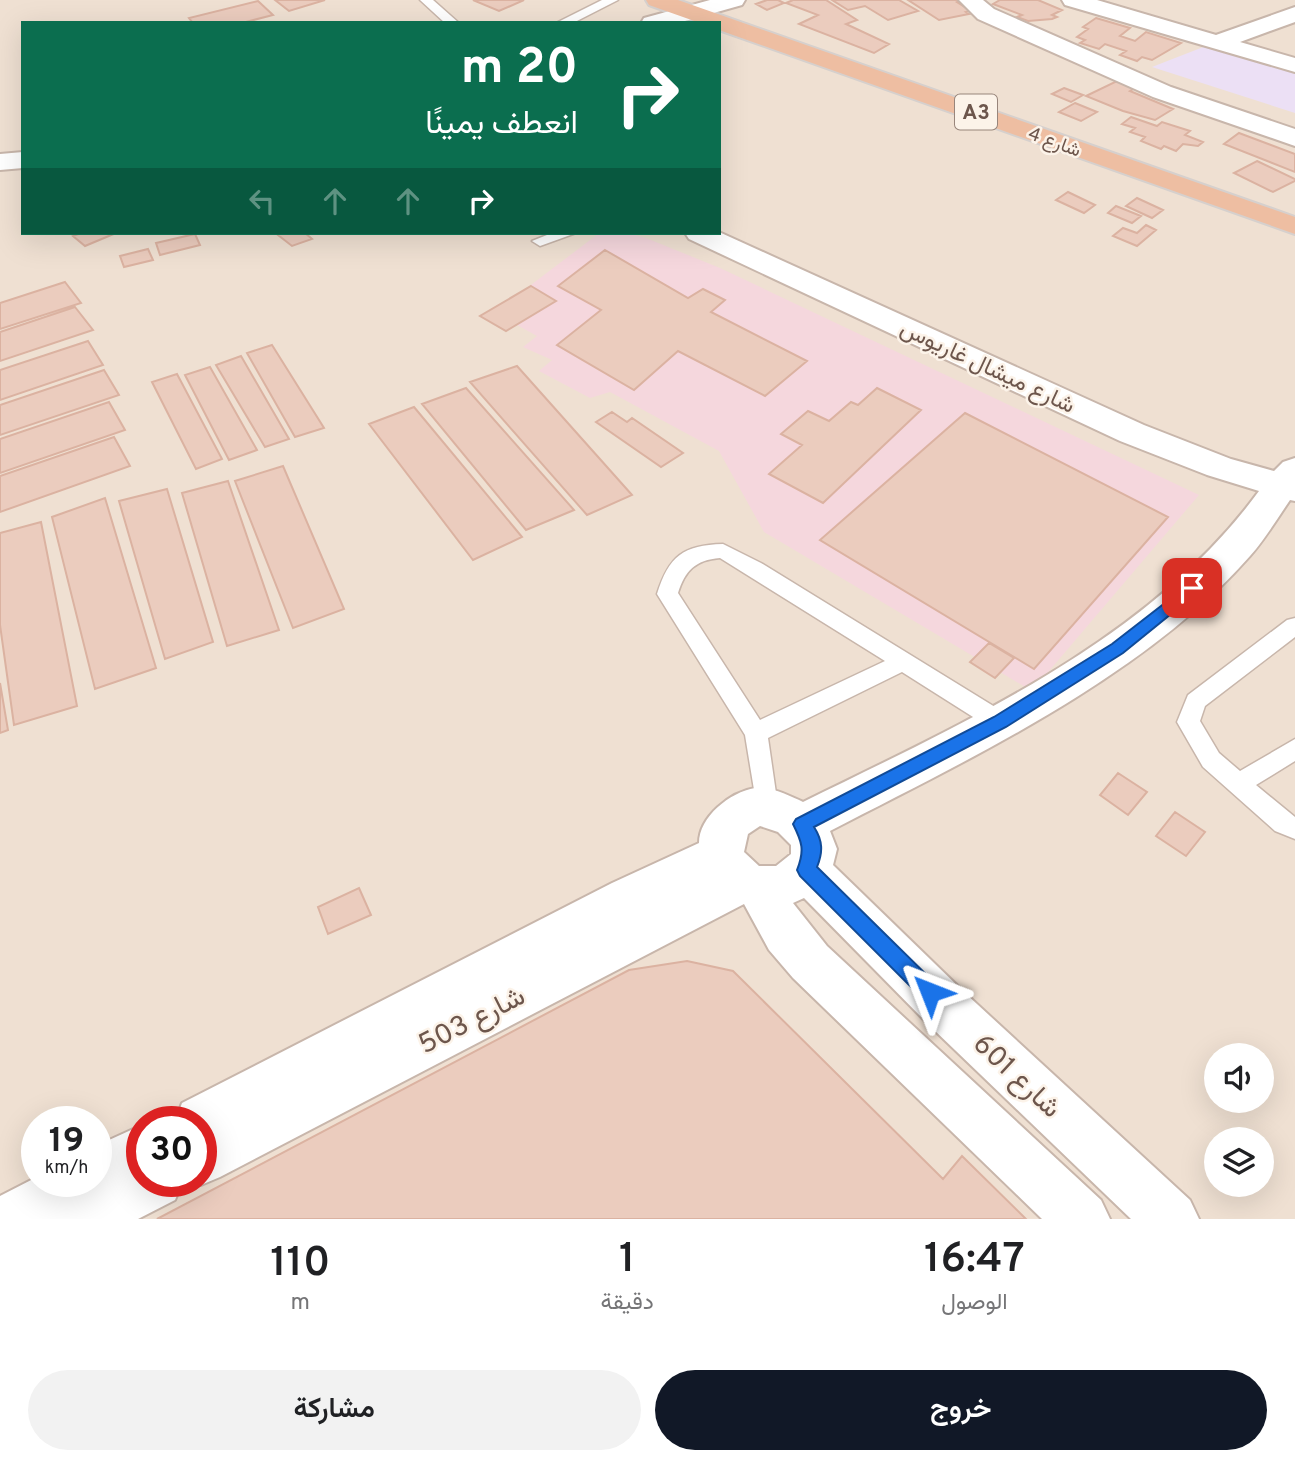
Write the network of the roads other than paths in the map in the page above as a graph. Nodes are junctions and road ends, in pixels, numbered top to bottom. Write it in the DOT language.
graph roads {
  1 [pos="426,0"];
  2 [pos="612,0"];
  3 [pos="657,0"];
  4 [pos="970,0"];
  5 [pos="1073,0"];
  6 [pos="711,4"];
  7 [pos="1295,14"];
  8 [pos="451,21"];
  9 [pos="566,21"];
  10 [pos="658,21"];
  11 [pos="1217,42"];
  12 [pos="1295,65"];
  13 [pos="1295,138"];
  14 [pos="21,160"];
  15 [pos="0,162"];
  16 [pos="1295,205"];
  17 [pos="1295,226"];
  18 [pos="561,235"];
  19 [pos="703,235"];
  20 [pos="540,241"];
  21 [pos="1290,482"];
  22 [pos="1295,626"];
  23 [pos="902,662"];
  24 [pos="1000,722"];
  25 [pos="756,733"];
  26 [pos="1295,749"];
  27 [pos="1239,784"];
  28 [pos="1295,828"];
  29 [pos="792,834"];
  30 [pos="741,875"];
  31 [pos="217,1114"];
  32 [pos="217,1150"];
  33 [pos="126,1196"];
  34 [pos="54,1197"];
  35 [pos="12,1219"];
  36 [pos="81,1219"];
  37 [pos="1082,1219"];
  38 [pos="1171,1219"];
  1 -- 8 [label="lane"];
  2 -- 9 [label="lane"];
  3 -- 6 [label="highway, شارع 4 / A3"];
  4 -- 13 [label="street"];
  5 -- 11 [label="street"];
  6 -- 10 [label="street"];
  6 -- 16 [label="highway, شارع 4 / A3"];
  6 -- 17 [label="highway, شارع 4 / A3"];
  7 -- 11 [label="street"];
  11 -- 12 [label="street"];
  14 -- 15 [label="street"];
  18 -- 20 [label="lane"];
  19 -- 21 [label="street, شارع ميشال غاريوس"];
  21 -- 24 [label="street"];
  22 -- 27 [label="lane"];
  23 -- 24 [label="lane"];
  23 -- 25 [label="lane"];
  23 -- 25 [label="lane"];
  24 -- 29 [label="street"];
  25 -- 29 [label="lane"];
  26 -- 27 [label="lane"];
  27 -- 28 [label="lane"];
  29 -- 30 [label="street"];
  29 -- 30 [label="street"];
  29 -- 38 [label="street, شارع 601"];
  30 -- 31 [label="street, شارع 503"];
  30 -- 32 [label="street, شارع 503"];
  30 -- 37 [label="street"];
  33 -- 36 [label="street"];
  34 -- 35 [label="street"];
}
